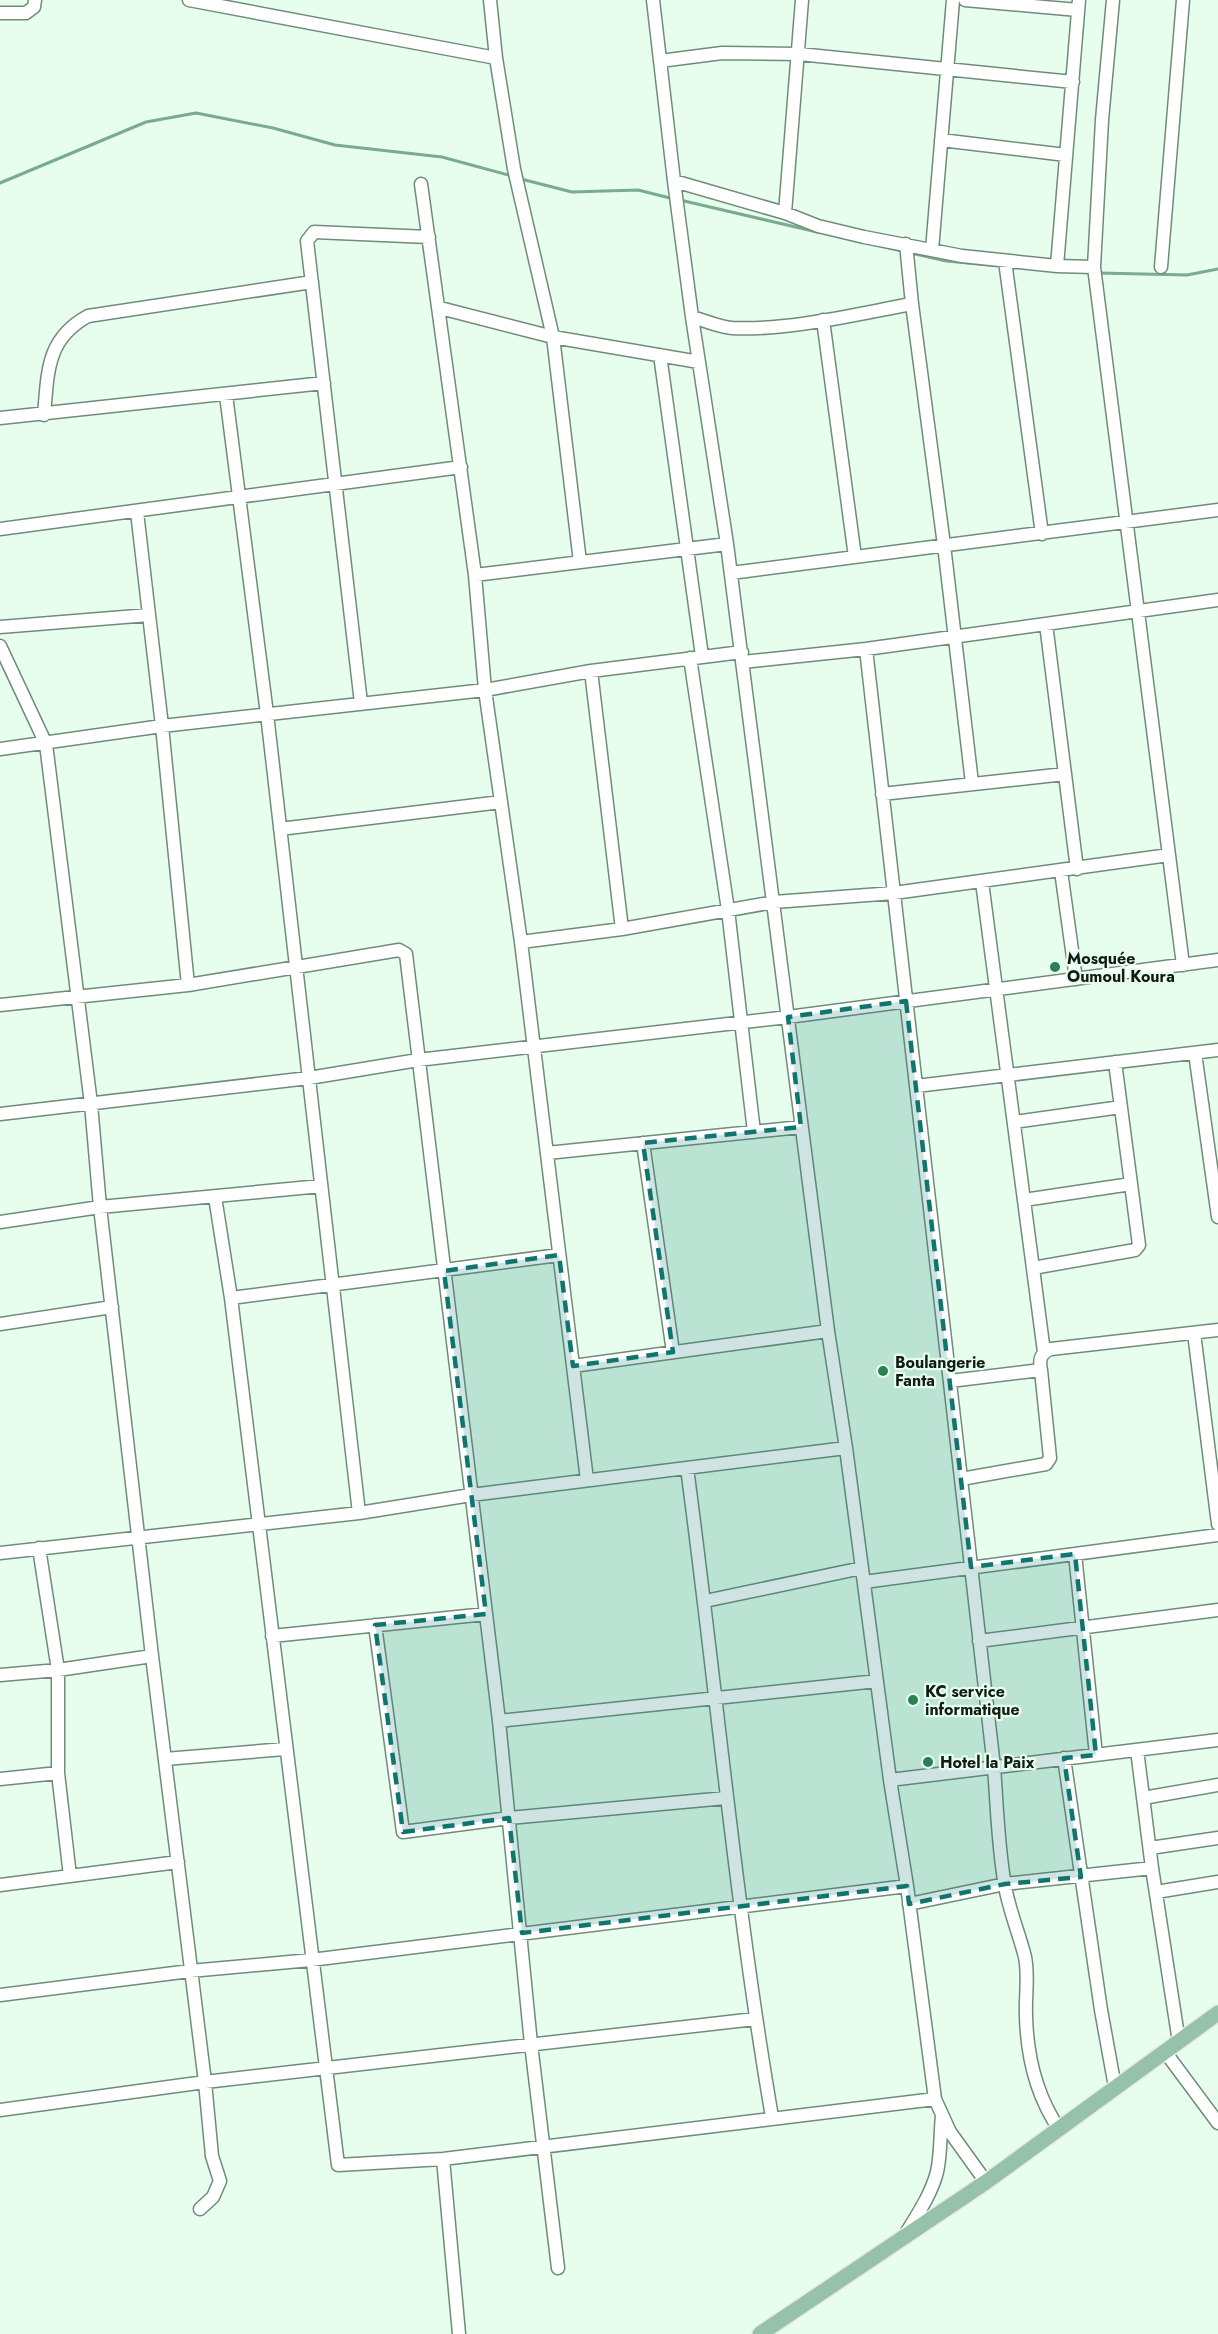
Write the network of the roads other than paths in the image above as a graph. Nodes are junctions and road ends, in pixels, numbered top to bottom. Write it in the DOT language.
graph roads {
  1 [pos="35,0"];
  2 [pos="189,0"];
  3 [pos="490,0"];
  4 [pos="653,0"];
  5 [pos="802,0"];
  6 [pos="953,0"];
  7 [pos="965,0"];
  8 [pos="1113,0"];
  9 [pos="1183,0"];
  10 [pos="1078,5"];
  11 [pos="0,13"];
  12 [pos="799,54"];
  13 [pos="496,58"];
  14 [pos="660,61"];
  15 [pos="947,71"];
  16 [pos="1073,82"];
  17 [pos="940,141"];
  18 [pos="1066,156"];
  19 [pos="674,181"];
  20 [pos="422,184"];
  21 [pos="785,213"];
  22 [pos="429,237"];
  23 [pos="906,244"];
  24 [pos="932,250"];
  25 [pos="1005,261"];
  26 [pos="1057,266"];
  27 [pos="1094,267"];
  28 [pos="1161,267"];
  29 [pos="312,282"];
  30 [pos="912,304"];
  31 [pos="440,308"];
  32 [pos="692,317"];
  33 [pos="823,320"];
  34 [pos="553,337"];
  35 [pos="660,355"];
  36 [pos="699,362"];
  37 [pos="324,383"];
  38 [pos="226,395"];
  39 [pos="44,415"];
  40 [pos="0,418"];
  41 [pos="460,467"];
  42 [pos="335,484"];
  43 [pos="240,497"];
  44 [pos="1218,510"];
  45 [pos="137,512"];
  46 [pos="1127,523"];
  47 [pos="0,529"];
  48 [pos="1042,534"];
  49 [pos="727,544"];
  50 [pos="944,546"];
  51 [pos="687,549"];
  52 [pos="855,557"];
  53 [pos="580,562"];
  54 [pos="731,573"];
  55 [pos="474,575"];
  56 [pos="1218,600"];
  57 [pos="1139,611"];
  58 [pos="149,615"];
  59 [pos="1046,624"];
  60 [pos="0,627"];
  61 [pos="954,637"];
  62 [pos="0,646"];
  63 [pos="866,649"];
  64 [pos="696,657"];
  65 [pos="742,657"];
  66 [pos="591,671"];
  67 [pos="485,690"];
  68 [pos="361,703"];
  69 [pos="267,714"];
  70 [pos="162,726"];
  71 [pos="46,744"];
  72 [pos="0,749"];
  73 [pos="1065,774"];
  74 [pos="972,783"];
  75 [pos="882,794"];
  76 [pos="501,802"];
  77 [pos="280,829"];
  78 [pos="1169,855"];
  79 [pos="1077,869"];
  80 [pos="1061,871"];
  81 [pos="982,882"];
  82 [pos="894,893"];
  83 [pos="774,902"];
  84 [pos="728,910"];
  85 [pos="622,929"];
  86 [pos="521,942"];
  87 [pos="1218,960"];
  88 [pos="1183,965"];
  89 [pos="296,968"];
  90 [pos="1077,979"];
  91 [pos="188,985"];
  92 [pos="995,989"];
  93 [pos="77,997"];
  94 [pos="906,1001"];
  95 [pos="0,1005"];
  96 [pos="788,1017"];
  97 [pos="743,1022"];
  98 [pos="534,1046"];
  99 [pos="1218,1050"];
  100 [pos="1195,1053"];
  101 [pos="418,1060"];
  102 [pos="1115,1062"];
  103 [pos="1008,1075"];
  104 [pos="309,1078"];
  105 [pos="916,1086"];
  106 [pos="91,1104"];
  107 [pos="1121,1107"];
  108 [pos="0,1114"];
  109 [pos="1014,1122"];
  110 [pos="801,1127"];
  111 [pos="754,1132"];
  112 [pos="1212,1136"];
  113 [pos="643,1143"];
  114 [pos="547,1153"];
  115 [pos="1131,1184"];
  116 [pos="321,1186"];
  117 [pos="215,1197"];
  118 [pos="1024,1200"];
  119 [pos="100,1207"];
  120 [pos="1218,1217"];
  121 [pos="0,1222"];
  122 [pos="560,1255"];
  123 [pos="1033,1268"];
  124 [pos="444,1271"];
  125 [pos="332,1284"];
  126 [pos="231,1298"];
  127 [pos="112,1307"];
  128 [pos="0,1323"];
  129 [pos="828,1330"];
  130 [pos="1218,1330"];
  131 [pos="1194,1333"];
  132 [pos="673,1352"];
  133 [pos="1044,1352"];
  134 [pos="573,1366"];
  135 [pos="1041,1370"];
  136 [pos="950,1381"];
  137 [pos="846,1448"];
  138 [pos="687,1468"];
  139 [pos="961,1479"];
  140 [pos="587,1480"];
  141 [pos="471,1495"];
  142 [pos="359,1513"];
  143 [pos="1218,1524"];
  144 [pos="257,1525"];
  145 [pos="1218,1535"];
  146 [pos="139,1539"];
  147 [pos="39,1548"];
  148 [pos="0,1553"];
  149 [pos="1075,1554"];
  150 [pos="862,1568"];
  151 [pos="971,1568"];
  152 [pos="864,1582"];
  153 [pos="705,1601"];
  154 [pos="1218,1611"];
  155 [pos="486,1614"];
  156 [pos="375,1625"];
  157 [pos="1082,1628"];
  158 [pos="272,1636"];
  159 [pos="979,1641"];
  160 [pos="152,1656"];
  161 [pos="58,1670"];
  162 [pos="0,1675"];
  163 [pos="877,1681"];
  164 [pos="715,1698"];
  165 [pos="499,1721"];
  166 [pos="1218,1740"];
  167 [pos="285,1749"];
  168 [pos="1137,1750"];
  169 [pos="1096,1755"];
  170 [pos="1064,1758"];
  171 [pos="165,1759"];
  172 [pos="994,1767"];
  173 [pos="58,1773"];
  174 [pos="0,1779"];
  175 [pos="890,1780"];
  176 [pos="1218,1785"];
  177 [pos="726,1798"];
  178 [pos="1143,1798"];
  179 [pos="509,1818"];
  180 [pos="1218,1838"];
  181 [pos="1150,1848"];
  182 [pos="178,1862"];
  183 [pos="1152,1868"];
  184 [pos="70,1876"];
  185 [pos="1081,1877"];
  186 [pos="1218,1882"];
  187 [pos="1005,1884"];
  188 [pos="0,1885"];
  189 [pos="907,1886"];
  190 [pos="1156,1892"];
  191 [pos="909,1904"];
  192 [pos="741,1906"];
  193 [pos="522,1933"];
  194 [pos="311,1960"];
  195 [pos="190,1971"];
  196 [pos="0,1995"];
  197 [pos="1218,2013"];
  198 [pos="755,2019"];
  199 [pos="1179,2042"];
  200 [pos="531,2044"];
  201 [pos="1166,2052"];
  202 [pos="326,2070"];
  203 [pos="206,2082"];
  204 [pos="1115,2086"];
  205 [pos="935,2098"];
  206 [pos="0,2110"];
  207 [pos="942,2114"];
  208 [pos="772,2117"];
  209 [pos="1218,2122"];
  210 [pos="1059,2129"];
  211 [pos="543,2147"];
  212 [pos="443,2159"];
  213 [pos="986,2182"];
  214 [pos="200,2209"];
  215 [pos="903,2238"];
  216 [pos="558,2268"];
  217 [pos="459,2334"];
  218 [pos="760,2334"];
  1 -- 11 [label="street"];
  2 -- 13 [label="street"];
  3 -- 13 [label="street"];
  4 -- 14 [label="street"];
  5 -- 12 [label="street"];
  6 -- 15 [label="street"];
  7 -- 10 [label="street"];
  8 -- 27 [label="street"];
  9 -- 28 [label="street"];
  10 -- 16 [label="street"];
  12 -- 14 [label="street"];
  12 -- 15 [label="street"];
  12 -- 21 [label="street"];
  13 -- 34 [label="street"];
  14 -- 19 [label="street"];
  15 -- 16 [label="street"];
  15 -- 17 [label="street"];
  16 -- 18 [label="street"];
  17 -- 18 [label="street"];
  17 -- 24 [label="street"];
  18 -- 26 [label="street"];
  19 -- 21 [label="street"];
  19 -- 32 [label="street"];
  20 -- 22 [label="street"];
  21 -- 23 [label="street"];
  22 -- 29 [label="street"];
  22 -- 31 [label="street"];
  23 -- 24 [label="street"];
  23 -- 30 [label="street"];
  24 -- 25 [label="street"];
  25 -- 26 [label="street"];
  25 -- 48 [label="street"];
  26 -- 27 [label="street"];
  27 -- 46 [label="street"];
  29 -- 37 [label="street"];
  29 -- 39 [label="street"];
  30 -- 33 [label="street"];
  30 -- 50 [label="street"];
  31 -- 34 [label="street"];
  31 -- 41 [label="street"];
  32 -- 33 [label="street"];
  32 -- 36 [label="street"];
  33 -- 52 [label="street"];
  34 -- 35 [label="street"];
  34 -- 53 [label="street"];
  35 -- 36 [label="street"];
  35 -- 51 [label="street"];
  36 -- 49 [label="street"];
  37 -- 38 [label="street"];
  37 -- 42 [label="street"];
  38 -- 39 [label="street"];
  38 -- 43 [label="street"];
  39 -- 40 [label="street"];
  41 -- 42 [label="street"];
  41 -- 55 [label="street"];
  42 -- 43 [label="street"];
  42 -- 68 [label="street"];
  43 -- 45 [label="street"];
  43 -- 69 [label="street"];
  44 -- 46 [label="street"];
  45 -- 47 [label="street"];
  45 -- 58 [label="street"];
  46 -- 48 [label="street"];
  46 -- 57 [label="street"];
  48 -- 50 [label="street"];
  49 -- 51 [label="street"];
  49 -- 54 [label="street"];
  50 -- 52 [label="street"];
  50 -- 61 [label="street"];
  51 -- 53 [label="street"];
  51 -- 64 [label="street"];
  52 -- 54 [label="street"];
  53 -- 55 [label="street"];
  54 -- 65 [label="street"];
  55 -- 67 [label="street"];
  56 -- 57 [label="street"];
  57 -- 59 [label="street"];
  57 -- 78 [label="street"];
  58 -- 60 [label="street"];
  58 -- 70 [label="street"];
  59 -- 61 [label="street"];
  59 -- 73 [label="street"];
  61 -- 63 [label="street"];
  61 -- 74 [label="street"];
  62 -- 71 [label="street"];
  63 -- 65 [label="street"];
  63 -- 75 [label="street"];
  64 -- 65 [label="street"];
  64 -- 66 [label="street"];
  64 -- 84 [label="street"];
  65 -- 83 [label="street"];
  66 -- 67 [label="street"];
  66 -- 85 [label="street"];
  67 -- 68 [label="street"];
  67 -- 76 [label="street"];
  68 -- 69 [label="street"];
  69 -- 70 [label="street"];
  69 -- 77 [label="street"];
  70 -- 71 [label="street"];
  70 -- 91 [label="street"];
  71 -- 72 [label="street"];
  71 -- 93 [label="street"];
  73 -- 74 [label="street"];
  73 -- 79 [label="street"];
  74 -- 75 [label="street"];
  75 -- 82 [label="street"];
  76 -- 77 [label="street"];
  76 -- 86 [label="street"];
  77 -- 89 [label="street"];
  78 -- 79 [label="street"];
  78 -- 88 [label="street"];
  79 -- 80 [label="street"];
  80 -- 81 [label="street"];
  80 -- 90 [label="street"];
  81 -- 82 [label="street"];
  81 -- 92 [label="street"];
  82 -- 83 [label="street"];
  82 -- 94 [label="street"];
  83 -- 84 [label="street"];
  83 -- 96 [label="street"];
  84 -- 85 [label="street"];
  84 -- 97 [label="street"];
  85 -- 86 [label="street"];
  86 -- 98 [label="street"];
  87 -- 88 [label="street"];
  88 -- 90 [label="street"];
  89 -- 91 [label="street"];
  89 -- 101 [label="street"];
  89 -- 104 [label="street"];
  90 -- 92 [label="street"];
  91 -- 93 [label="street"];
  92 -- 94 [label="street"];
  92 -- 103 [label="street"];
  93 -- 95 [label="street"];
  93 -- 106 [label="street"];
  94 -- 96 [label="street"];
  94 -- 105 [label="street"];
  96 -- 97 [label="street"];
  96 -- 110 [label="street"];
  97 -- 98 [label="street"];
  97 -- 111 [label="street"];
  98 -- 101 [label="street"];
  98 -- 114 [label="street"];
  99 -- 100 [label="street"];
  100 -- 102 [label="street"];
  100 -- 112 [label="street"];
  101 -- 104 [label="street"];
  101 -- 124 [label="street"];
  102 -- 103 [label="street"];
  102 -- 107 [label="street"];
  103 -- 105 [label="street"];
  103 -- 109 [label="street"];
  104 -- 106 [label="street"];
  104 -- 116 [label="street"];
  105 -- 136 [label="street"];
  106 -- 108 [label="street"];
  106 -- 119 [label="street"];
  107 -- 109 [label="street"];
  107 -- 115 [label="street"];
  109 -- 118 [label="street"];
  110 -- 111 [label="street"];
  110 -- 129 [label="street"];
  111 -- 113 [label="street"];
  112 -- 120 [label="street"];
  113 -- 114 [label="street"];
  113 -- 132 [label="street"];
  114 -- 122 [label="street"];
  115 -- 118 [label="street"];
  115 -- 123 [label="street"];
  116 -- 117 [label="street"];
  116 -- 125 [label="street"];
  117 -- 119 [label="street"];
  117 -- 126 [label="street"];
  118 -- 123 [label="street"];
  119 -- 121 [label="street"];
  119 -- 127 [label="street"];
  122 -- 124 [label="street"];
  122 -- 134 [label="street"];
  123 -- 133 [label="street"];
  124 -- 125 [label="street"];
  124 -- 141 [label="street"];
  125 -- 126 [label="street"];
  125 -- 142 [label="street"];
  126 -- 144 [label="street"];
  127 -- 128 [label="street"];
  127 -- 146 [label="street"];
  129 -- 132 [label="street"];
  129 -- 137 [label="street"];
  130 -- 131 [label="street"];
  131 -- 133 [label="street"];
  131 -- 143 [label="street"];
  132 -- 134 [label="street"];
  133 -- 135 [label="street"];
  134 -- 140 [label="street"];
  135 -- 136 [label="street"];
  135 -- 139 [label="street"];
  136 -- 139 [label="street"];
  137 -- 138 [label="street"];
  137 -- 150 [label="street"];
  138 -- 140 [label="street"];
  138 -- 153 [label="street"];
  139 -- 151 [label="street"];
  140 -- 141 [label="street"];
  141 -- 142 [label="street"];
  141 -- 155 [label="street"];
  142 -- 144 [label="street"];
  144 -- 146 [label="street"];
  144 -- 158 [label="street"];
  145 -- 149 [label="street"];
  146 -- 147 [label="street"];
  146 -- 160 [label="street"];
  147 -- 148 [label="street"];
  147 -- 161 [label="street"];
  149 -- 151 [label="street"];
  149 -- 157 [label="street"];
  150 -- 152 [label="street"];
  150 -- 153 [label="street"];
  151 -- 152 [label="street"];
  151 -- 159 [label="street"];
  152 -- 163 [label="street"];
  153 -- 164 [label="street"];
  154 -- 157 [label="street"];
  155 -- 156 [label="street"];
  155 -- 165 [label="street"];
  156 -- 158 [label="street"];
  156 -- 179 [label="street"];
  157 -- 159 [label="street"];
  157 -- 169 [label="street"];
  158 -- 167 [label="street"];
  159 -- 172 [label="street"];
  160 -- 161 [label="street"];
  160 -- 171 [label="street"];
  161 -- 162 [label="street"];
  161 -- 173 [label="street"];
  163 -- 164 [label="street"];
  163 -- 175 [label="street"];
  164 -- 165 [label="street"];
  164 -- 177 [label="street"];
  165 -- 179 [label="street"];
  166 -- 168 [label="street"];
  167 -- 171 [label="street"];
  167 -- 194 [label="street"];
  168 -- 169 [label="street"];
  168 -- 178 [label="street"];
  169 -- 170 [label="street"];
  170 -- 172 [label="street"];
  170 -- 185 [label="street"];
  171 -- 182 [label="street"];
  172 -- 175 [label="street"];
  172 -- 187 [label="street"];
  173 -- 174 [label="street"];
  173 -- 184 [label="street"];
  175 -- 189 [label="street"];
  176 -- 178 [label="street"];
  177 -- 179 [label="street"];
  177 -- 192 [label="street"];
  178 -- 181 [label="street"];
  179 -- 193 [label="street"];
  180 -- 181 [label="street"];
  181 -- 183 [label="street"];
  182 -- 184 [label="street"];
  182 -- 195 [label="street"];
  183 -- 185 [label="street"];
  183 -- 190 [label="street"];
  184 -- 188 [label="street"];
  185 -- 187 [label="street"];
  185 -- 204 [label="street"];
  186 -- 190 [label="street"];
  187 -- 191 [label="street"];
  187 -- 210 [label="street"];
  189 -- 191 [label="street"];
  189 -- 192 [label="street"];
  190 -- 199 [label="street"];
  191 -- 205 [label="street"];
  192 -- 193 [label="street"];
  192 -- 198 [label="street"];
  193 -- 194 [label="street"];
  193 -- 200 [label="street"];
  194 -- 195 [label="street"];
  194 -- 202 [label="street"];
  195 -- 196 [label="street"];
  195 -- 203 [label="street"];
  197 -- 199 [label="main road"];
  198 -- 200 [label="street"];
  198 -- 208 [label="street"];
  199 -- 201 [label="main road"];
  200 -- 202 [label="street"];
  200 -- 211 [label="street"];
  201 -- 204 [label="main road"];
  201 -- 209 [label="street"];
  202 -- 203 [label="street"];
  202 -- 212 [label="street"];
  203 -- 206 [label="street"];
  203 -- 214 [label="street"];
  204 -- 210 [label="main road"];
  205 -- 207 [label="street"];
  205 -- 208 [label="street"];
  207 -- 213 [label="street"];
  207 -- 215 [label="street"];
  208 -- 211 [label="street"];
  210 -- 213 [label="main road"];
  211 -- 212 [label="street"];
  211 -- 216 [label="street"];
  212 -- 217 [label="street"];
  213 -- 215 [label="main road"];
  215 -- 218 [label="main road"];
}
